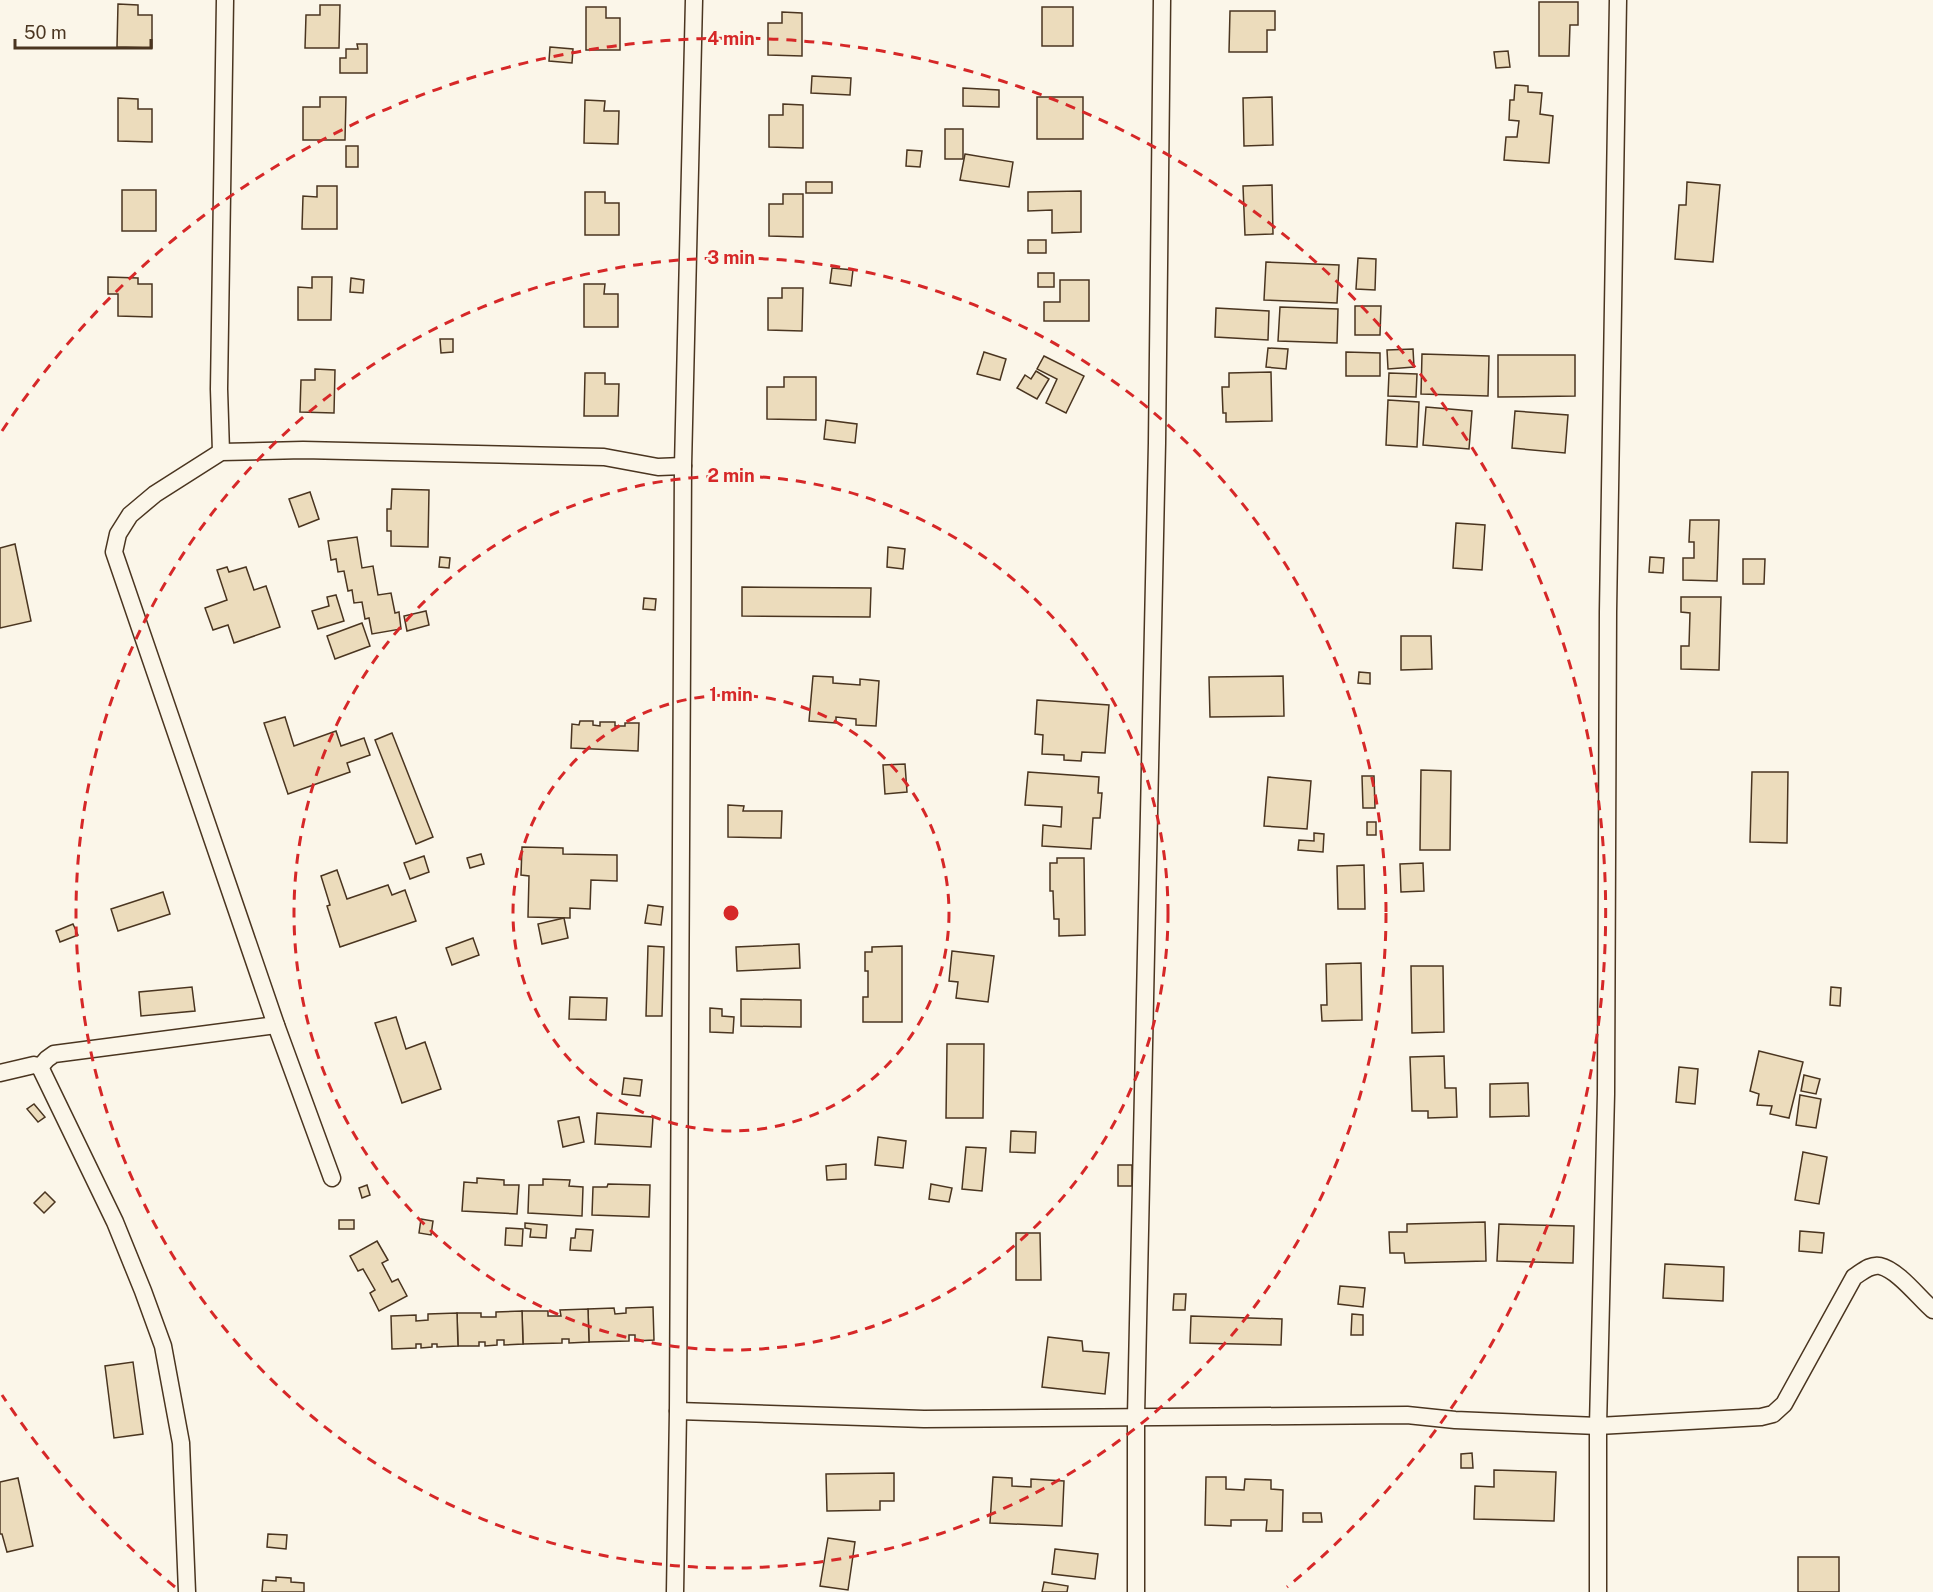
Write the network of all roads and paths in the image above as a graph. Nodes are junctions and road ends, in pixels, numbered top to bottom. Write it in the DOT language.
graph roads {
  1 [pos="225,0"];
  2 [pos="694,0"];
  3 [pos="1162,0"];
  4 [pos="1618,0"];
  5 [pos="221,452"];
  6 [pos="683,466"];
  7 [pos="276,1025"];
  8 [pos="40,1067"];
  9 [pos="0,1073"];
  10 [pos="332,1178"];
  11 [pos="1933,1310"];
  12 [pos="678,1411"];
  13 [pos="1136,1416"];
  14 [pos="1598,1426"];
  15 [pos="187,1592"];
  16 [pos="675,1592"];
  17 [pos="1136,1592"];
  18 [pos="1598,1592"];
  1 -- 5 [label="street"];
  2 -- 6 [label="street"];
  3 -- 13 [label="street"];
  4 -- 14 [label="street"];
  5 -- 6 [label="street"];
  5 -- 7 [label="street"];
  6 -- 12 [label="street"];
  7 -- 8 [label="street"];
  7 -- 10 [label="street"];
  8 -- 9 [label="street"];
  8 -- 15 [label="street"];
  11 -- 14 [label="street"];
  12 -- 13 [label="street"];
  12 -- 16 [label="street"];
  13 -- 14 [label="street"];
  13 -- 17 [label="street"];
  14 -- 18 [label="street"];
}
